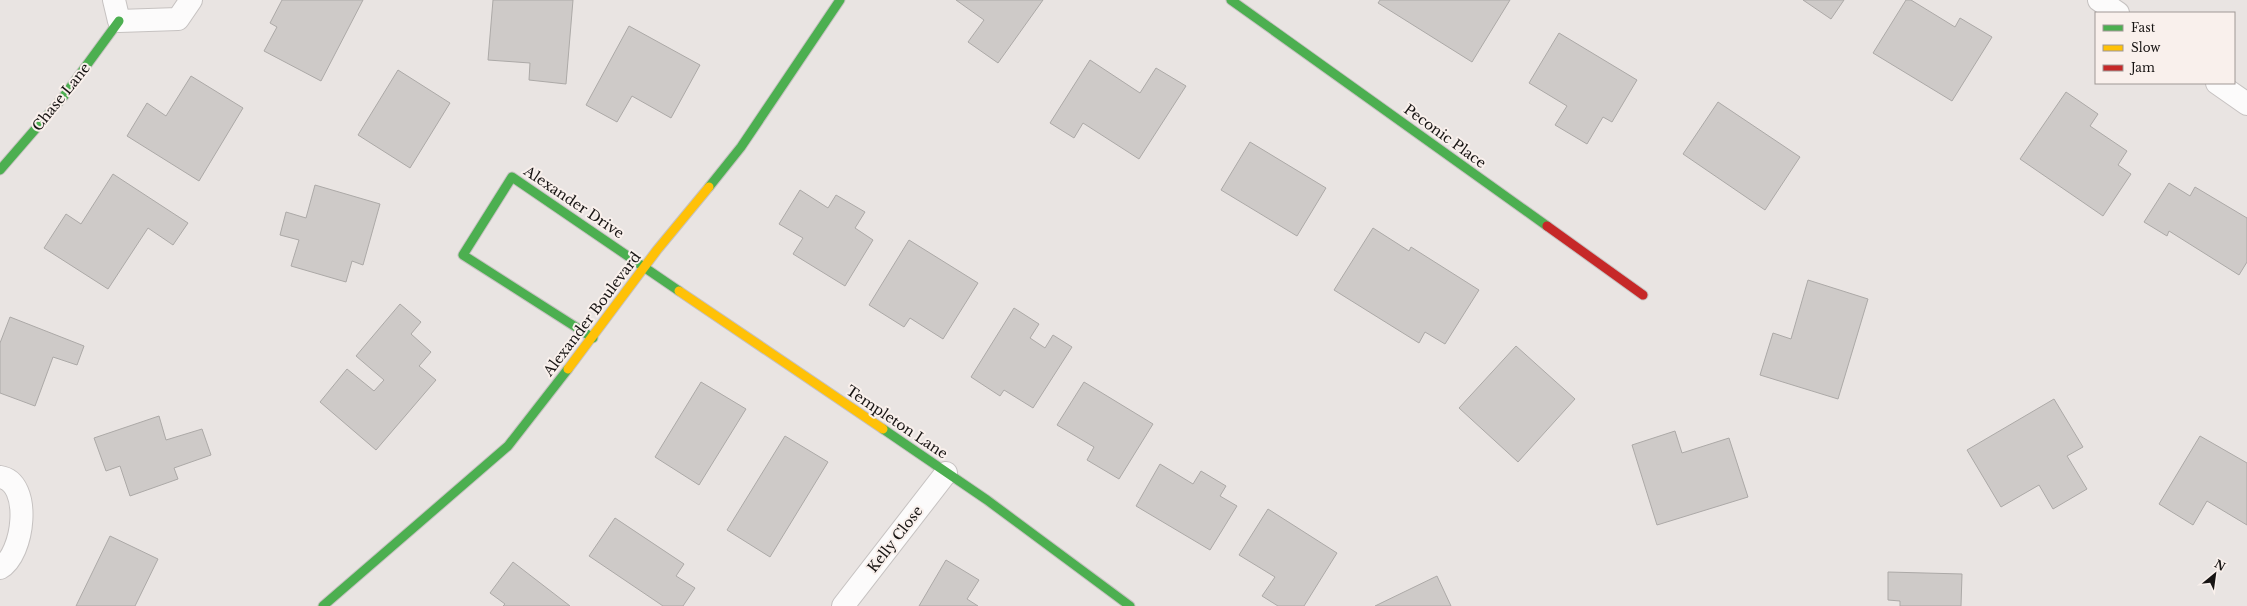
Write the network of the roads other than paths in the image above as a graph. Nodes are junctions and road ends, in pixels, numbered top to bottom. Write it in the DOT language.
graph roads {
  1 [pos="114,0"];
  2 [pos="191,0"];
  3 [pos="840,0"];
  4 [pos="1231,0"];
  5 [pos="2099,0"];
  6 [pos="2117,12"];
  7 [pos="119,21"];
  8 [pos="2218,84"];
  9 [pos="2247,104"];
  10 [pos="0,170"];
  11 [pos="644,267"];
  12 [pos="1643,295"];
  13 [pos="593,338"];
  14 [pos="946,473"];
  15 [pos="0,477"];
  16 [pos="0,568"];
  17 [pos="323,606"];
  18 [pos="843,606"];
  19 [pos="1130,606"];
  1 -- 7 [label="street"];
  2 -- 7 [label="street"];
  3 -- 11 [label="street, Alexander Boulevard"];
  4 -- 12 [label="street, Peconic Place"];
  5 -- 6 [label="street"];
  7 -- 10 [label="street, Chase Lane"];
  8 -- 9 [label="street"];
  11 -- 13 [label="street, Alexander Boulevard"];
  11 -- 13 [label="street, Alexander Drive"];
  11 -- 14 [label="street, Templeton Lane"];
  13 -- 17 [label="street, Alexander Boulevard"];
  14 -- 18 [label="street, Kelly Close"];
  14 -- 19 [label="street, Templeton Lane"];
  15 -- 16 [label="street"];
}
